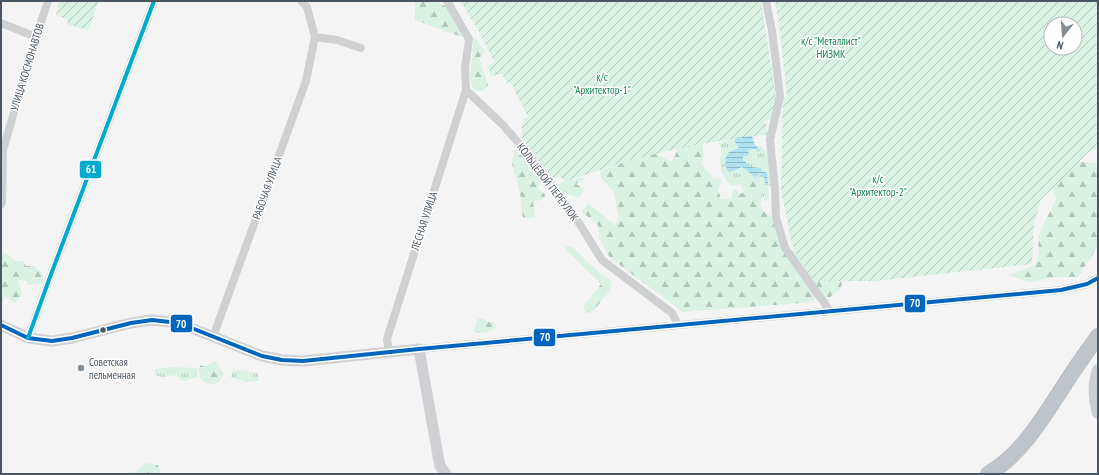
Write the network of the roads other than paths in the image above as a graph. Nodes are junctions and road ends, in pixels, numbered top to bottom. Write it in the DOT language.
graph roads {
  1 [pos="48,1"];
  2 [pos="154,1"];
  3 [pos="300,1"];
  4 [pos="447,1"];
  5 [pos="766,1"];
  6 [pos="1,24"];
  7 [pos="36,37"];
  8 [pos="315,37"];
  9 [pos="361,48"];
  10 [pos="466,90"];
  11 [pos="1,205"];
  12 [pos="1098,278"];
  13 [pos="830,311"];
  14 [pos="1,325"];
  15 [pos="678,325"];
  16 [pos="1098,336"];
  17 [pos="213,337"];
  18 [pos="28,338"];
  19 [pos="418,348"];
  20 [pos="389,352"];
  21 [pos="1098,370"];
  22 [pos="1098,413"];
  23 [pos="439,461"];
  24 [pos="436,474"];
  25 [pos="446,474"];
  26 [pos="988,474"];
  1 -- 7 [label="street, УЛИЦА КОСМОНАВТОВ"];
  2 -- 18 [label="street"];
  3 -- 8 [label="street"];
  4 -- 10 [label="street"];
  5 -- 13 [label="street"];
  6 -- 7 [label="street"];
  7 -- 11 [label="street, УЛИЦА КОСМОНАВТОВ"];
  8 -- 9 [label="street"];
  8 -- 17 [label="street, РАБОЧАЯ УЛИЦА"];
  10 -- 15 [label="street, КОЛЬЦЕВОЙ ПЕРЕУЛОК"];
  10 -- 20 [label="street, ЛЕСНАЯ УЛИЦА"];
  12 -- 13 [label="street"];
  13 -- 15 [label="street"];
  14 -- 18 [label="main road"];
  15 -- 19 [label="street"];
  16 -- 26 [label="highway"];
  17 -- 18 [label="main road"];
  17 -- 20 [label="main road"];
  19 -- 20 [label="main road"];
  19 -- 23 [label="main road"];
  21 -- 22 [label="main road"];
  23 -- 24 [label="main road"];
  23 -- 25 [label="main road"];
}
